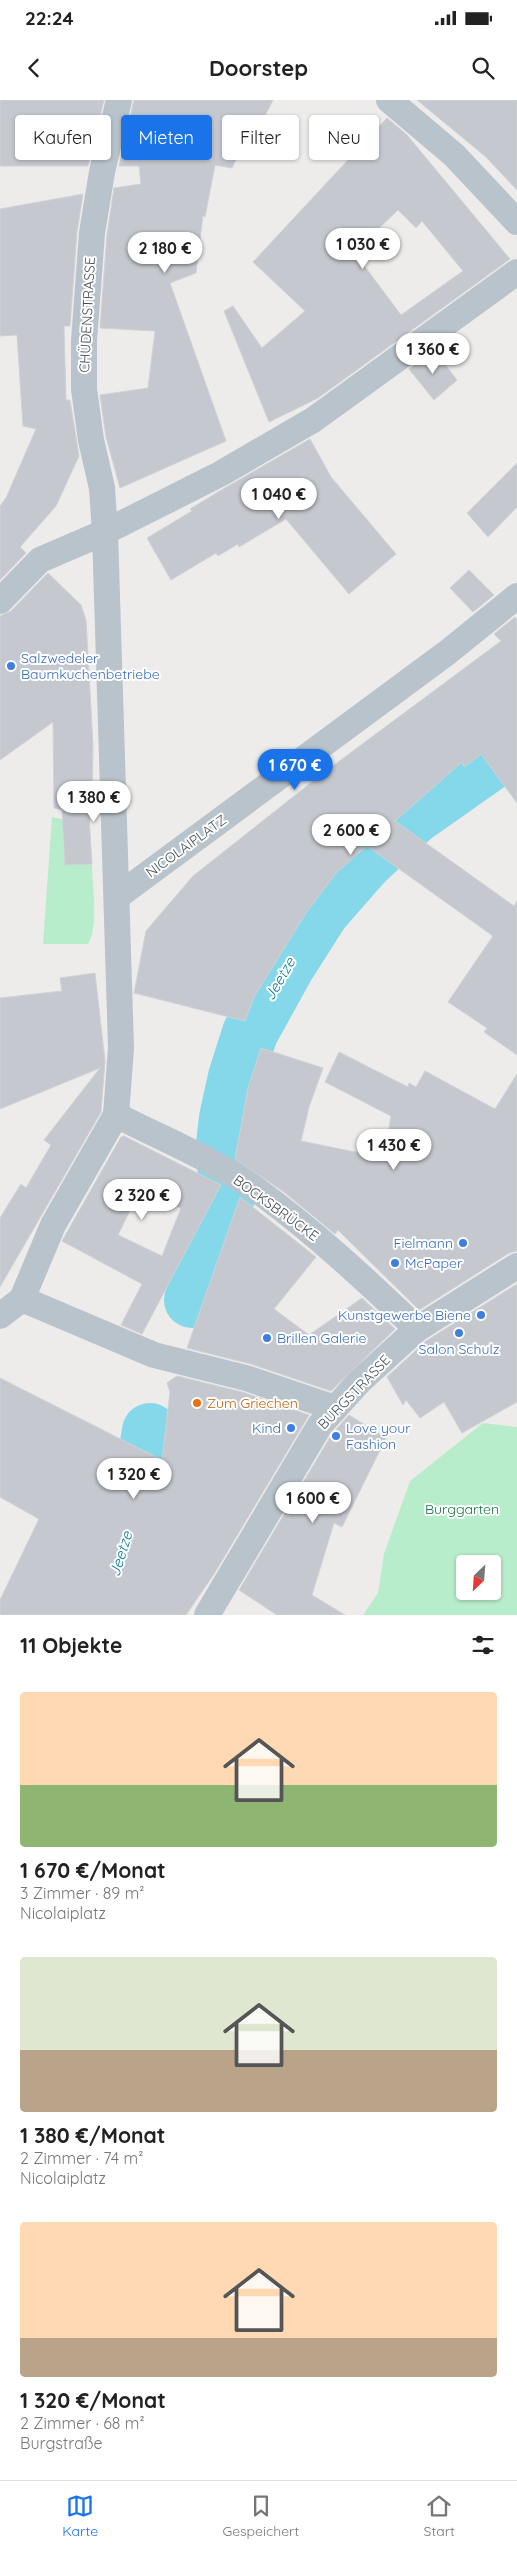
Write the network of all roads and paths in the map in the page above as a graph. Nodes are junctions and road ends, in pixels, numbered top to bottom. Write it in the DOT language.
graph roads {
  1 [pos="119,100"];
  2 [pos="389,100"];
  3 [pos="517,222"];
  4 [pos="517,272"];
  5 [pos="105,532"];
  6 [pos="517,596"];
  7 [pos="0,601"];
  8 [pos="118,896"];
  9 [pos="116,1116"];
  10 [pos="517,1266"];
  11 [pos="22,1299"];
  12 [pos="0,1316"];
  13 [pos="417,1329"];
  14 [pos="335,1408"];
  15 [pos="207,1615"];
  1 -- 5 [label="street, CHÜDENSTRASSE"];
  2 -- 3 [label="street"];
  4 -- 5 [label="street"];
  5 -- 7 [label="street"];
  5 -- 8 [label="street"];
  6 -- 8 [label="street, NICOLAIPLATZ"];
  8 -- 9 [label="street"];
  9 -- 11 [label="street"];
  9 -- 13 [label="street, BOCKSBRÜCKE"];
  10 -- 13 [label="street, BURGSTRASSE"];
  11 -- 12 [label="street"];
  11 -- 14 [label="street"];
  13 -- 14 [label="street, BURGSTRASSE"];
  14 -- 15 [label="street, BURGSTRASSE"];
}
